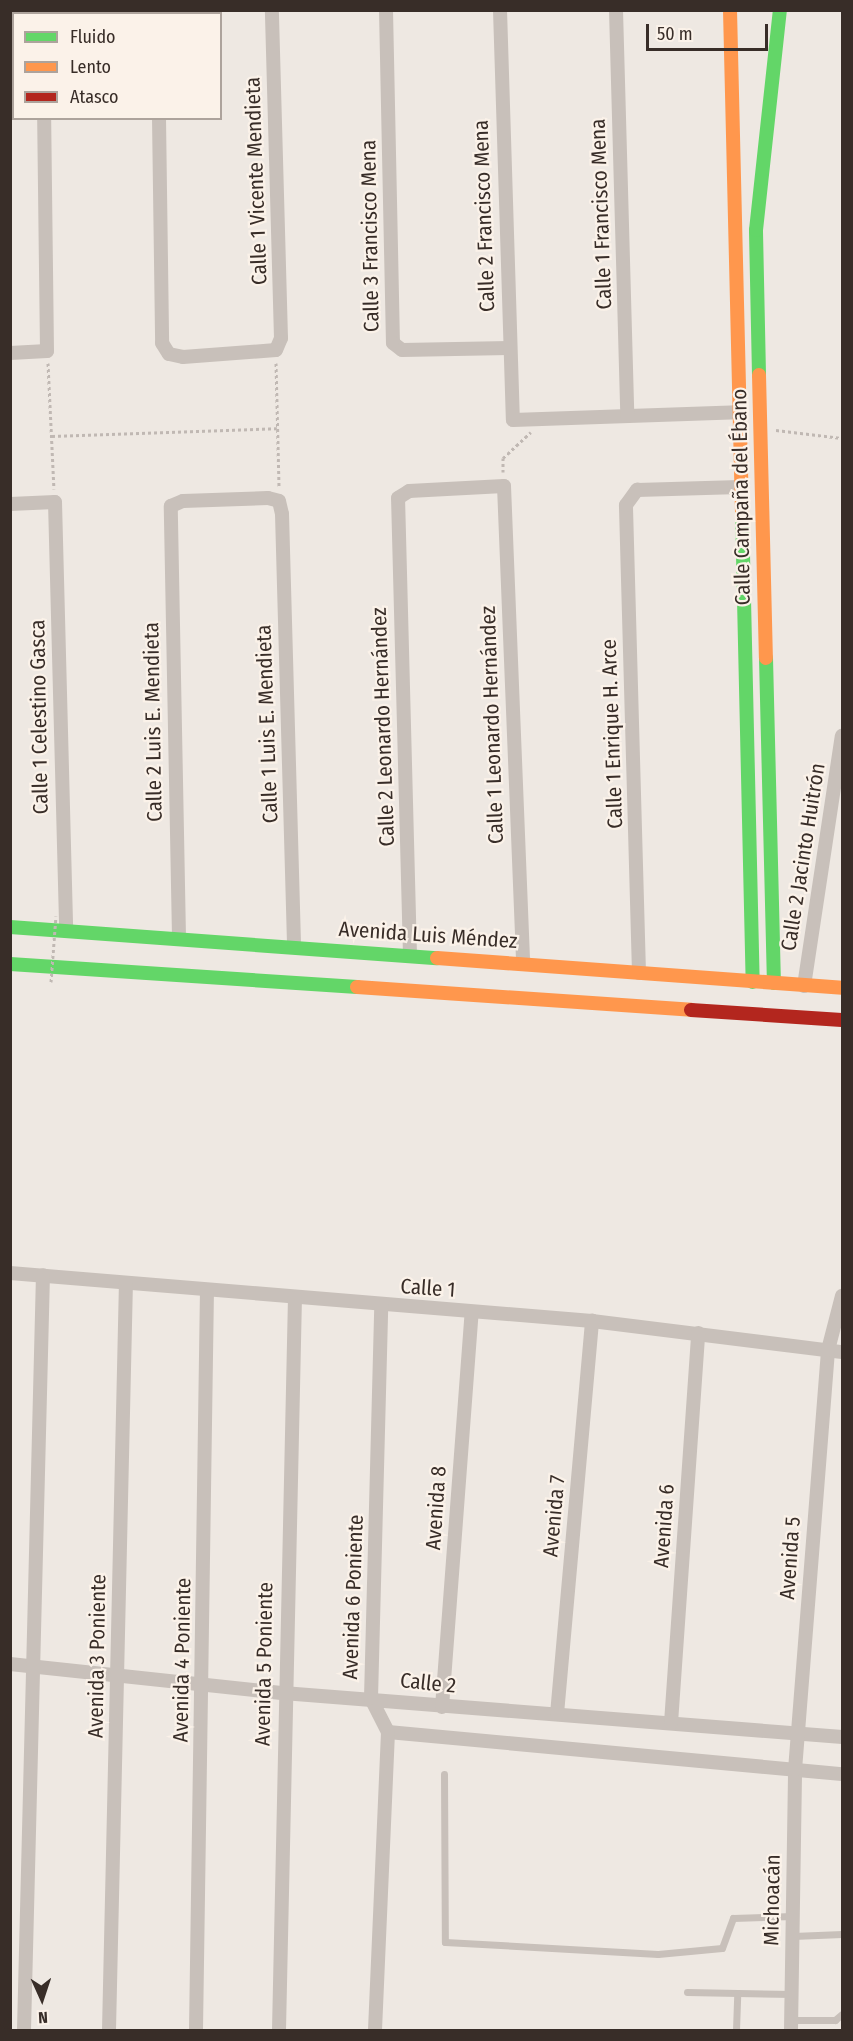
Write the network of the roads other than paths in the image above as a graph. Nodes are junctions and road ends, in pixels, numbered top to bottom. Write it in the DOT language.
graph roads {
  1 [pos="272,10"];
  2 [pos="386,10"];
  3 [pos="500,10"];
  4 [pos="616,10"];
  5 [pos="730,10"];
  6 [pos="780,10"];
  7 [pos="44,120"];
  8 [pos="159,120"];
  9 [pos="509,348"];
  10 [pos="10,353"];
  11 [pos="738,412"];
  12 [pos="627,416"];
  13 [pos="740,487"];
  14 [pos="398,498"];
  15 [pos="10,504"];
  16 [pos="171,506"];
  17 [pos="843,736"];
  18 [pos="10,927"];
  19 [pos="66,931"];
  20 [pos="179,937"];
  21 [pos="294,946"];
  22 [pos="410,955"];
  23 [pos="10,963"];
  24 [pos="523,963"];
  25 [pos="639,973"];
  26 [pos="753,982"];
  27 [pos="774,983"];
  28 [pos="804,986"];
  29 [pos="843,988"];
  30 [pos="843,1020"];
  31 [pos="10,1272"];
  32 [pos="43,1275"];
  33 [pos="126,1283"];
  34 [pos="207,1291"];
  35 [pos="843,1296"];
  36 [pos="295,1298"];
  37 [pos="381,1305"];
  38 [pos="472,1312"];
  39 [pos="592,1321"];
  40 [pos="698,1333"];
  41 [pos="828,1350"];
  42 [pos="843,1352"];
  43 [pos="10,1664"];
  44 [pos="30,1665"];
  45 [pos="118,1674"];
  46 [pos="204,1684"];
  47 [pos="283,1693"];
  48 [pos="371,1698"];
  49 [pos="442,1707"];
  50 [pos="557,1714"];
  51 [pos="671,1723"];
  52 [pos="388,1732"];
  53 [pos="798,1733"];
  54 [pos="843,1737"];
  55 [pos="795,1770"];
  56 [pos="444,1774"];
  57 [pos="843,1774"];
  58 [pos="793,1916"];
  59 [pos="843,1934"];
  60 [pos="793,1936"];
  61 [pos="687,1992"];
  62 [pos="737,1993"];
  63 [pos="792,1994"];
  64 [pos="843,2014"];
  65 [pos="791,2025"];
  66 [pos="24,2031"];
  67 [pos="109,2031"];
  68 [pos="196,2031"];
  69 [pos="279,2031"];
  70 [pos="375,2031"];
  71 [pos="736,2031"];
  1 -- 8 [label="street, Calle 1 Vicente Mendieta"];
  2 -- 9 [label="street, Calle 3 Francisco Mena"];
  3 -- 9 [label="street, Calle 2 Francisco Mena"];
  4 -- 12 [label="street, Calle 1 Francisco Mena"];
  5 -- 11 [label="street, Calle Campaña del Ébano"];
  6 -- 27 [label="street, Calle Campaña del Ébano"];
  7 -- 10 [label="street"];
  9 -- 12 [label="street, Calle 2 Francisco Mena"];
  11 -- 12 [label="street"];
  11 -- 13 [label="street, Calle Campaña del Ébano"];
  13 -- 25 [label="street, Calle 1 Enrique H. Arce"];
  13 -- 26 [label="street, Calle Campaña del Ébano"];
  14 -- 22 [label="street, Calle 2 Leonardo Hernández"];
  14 -- 24 [label="street, Calle 1 Leonardo Hernández"];
  15 -- 19 [label="street, Calle 1 Celestino Gasca"];
  16 -- 20 [label="street, Calle 2 Luis E. Mendieta"];
  16 -- 21 [label="street, Calle 1 Luis E. Mendieta"];
  17 -- 28 [label="street, Calle 2 Jacinto Huitrón"];
  18 -- 19 [label="street, Avenida Luis Méndez"];
  19 -- 20 [label="street, Avenida Luis Méndez"];
  20 -- 21 [label="street, Avenida Luis Méndez"];
  21 -- 22 [label="street, Avenida Luis Méndez"];
  22 -- 24 [label="street, Avenida Luis Méndez"];
  23 -- 30 [label="street"];
  24 -- 25 [label="street, Avenida Luis Méndez"];
  25 -- 26 [label="street, Avenida Luis Méndez"];
  26 -- 27 [label="street, Avenida Luis Méndez"];
  27 -- 28 [label="street, Avenida Luis Méndez"];
  28 -- 29 [label="street, Avenida Luis Méndez"];
  31 -- 32 [label="street, Calle 1"];
  32 -- 33 [label="street, Calle 1"];
  32 -- 44 [label="street"];
  33 -- 34 [label="street, Calle 1"];
  33 -- 45 [label="street, Avenida 3 Poniente"];
  34 -- 36 [label="street, Calle 1"];
  34 -- 46 [label="street, Avenida 4 Poniente"];
  35 -- 41 [label="street, Avenida 5"];
  36 -- 37 [label="street, Calle 1"];
  36 -- 47 [label="street, Avenida 5 Poniente"];
  37 -- 38 [label="street, Calle 1"];
  37 -- 48 [label="street, Avenida 6 Poniente"];
  38 -- 39 [label="street, Calle 1"];
  38 -- 49 [label="street, Avenida 8"];
  39 -- 40 [label="street, Calle 1"];
  39 -- 50 [label="street, Avenida 7"];
  40 -- 41 [label="street, Calle 1"];
  40 -- 51 [label="street, Avenida 6"];
  41 -- 42 [label="street, Calle 1"];
  41 -- 53 [label="street, Avenida 5"];
  43 -- 44 [label="street, Calle 2"];
  44 -- 45 [label="street, Calle 2"];
  44 -- 66 [label="street"];
  45 -- 46 [label="street, Calle 2"];
  45 -- 67 [label="street, Avenida 3 Poniente"];
  46 -- 47 [label="street, Calle 2"];
  46 -- 68 [label="street, Avenida 4 Poniente"];
  47 -- 48 [label="street, Calle 2"];
  47 -- 69 [label="street, Avenida 5 Poniente"];
  48 -- 49 [label="street, Calle 2"];
  48 -- 52 [label="street, Avenida 6 Poniente"];
  49 -- 50 [label="street, Calle 2"];
  50 -- 51 [label="street, Calle 2"];
  51 -- 53 [label="street, Calle 2"];
  52 -- 55 [label="street"];
  52 -- 70 [label="street, Avenida 6 Poniente"];
  53 -- 54 [label="street, Calle 2"];
  53 -- 55 [label="street, Avenida 5"];
  55 -- 57 [label="street"];
  55 -- 58 [label="street, Michoacán"];
  56 -- 58 [label="lane"];
  58 -- 60 [label="street, Michoacán"];
  59 -- 60 [label="lane"];
  60 -- 63 [label="street, Michoacán"];
  61 -- 62 [label="lane"];
  62 -- 63 [label="lane"];
  62 -- 71 [label="lane"];
  63 -- 65 [label="street, Michoacán"];
  64 -- 65 [label="lane"];
}
